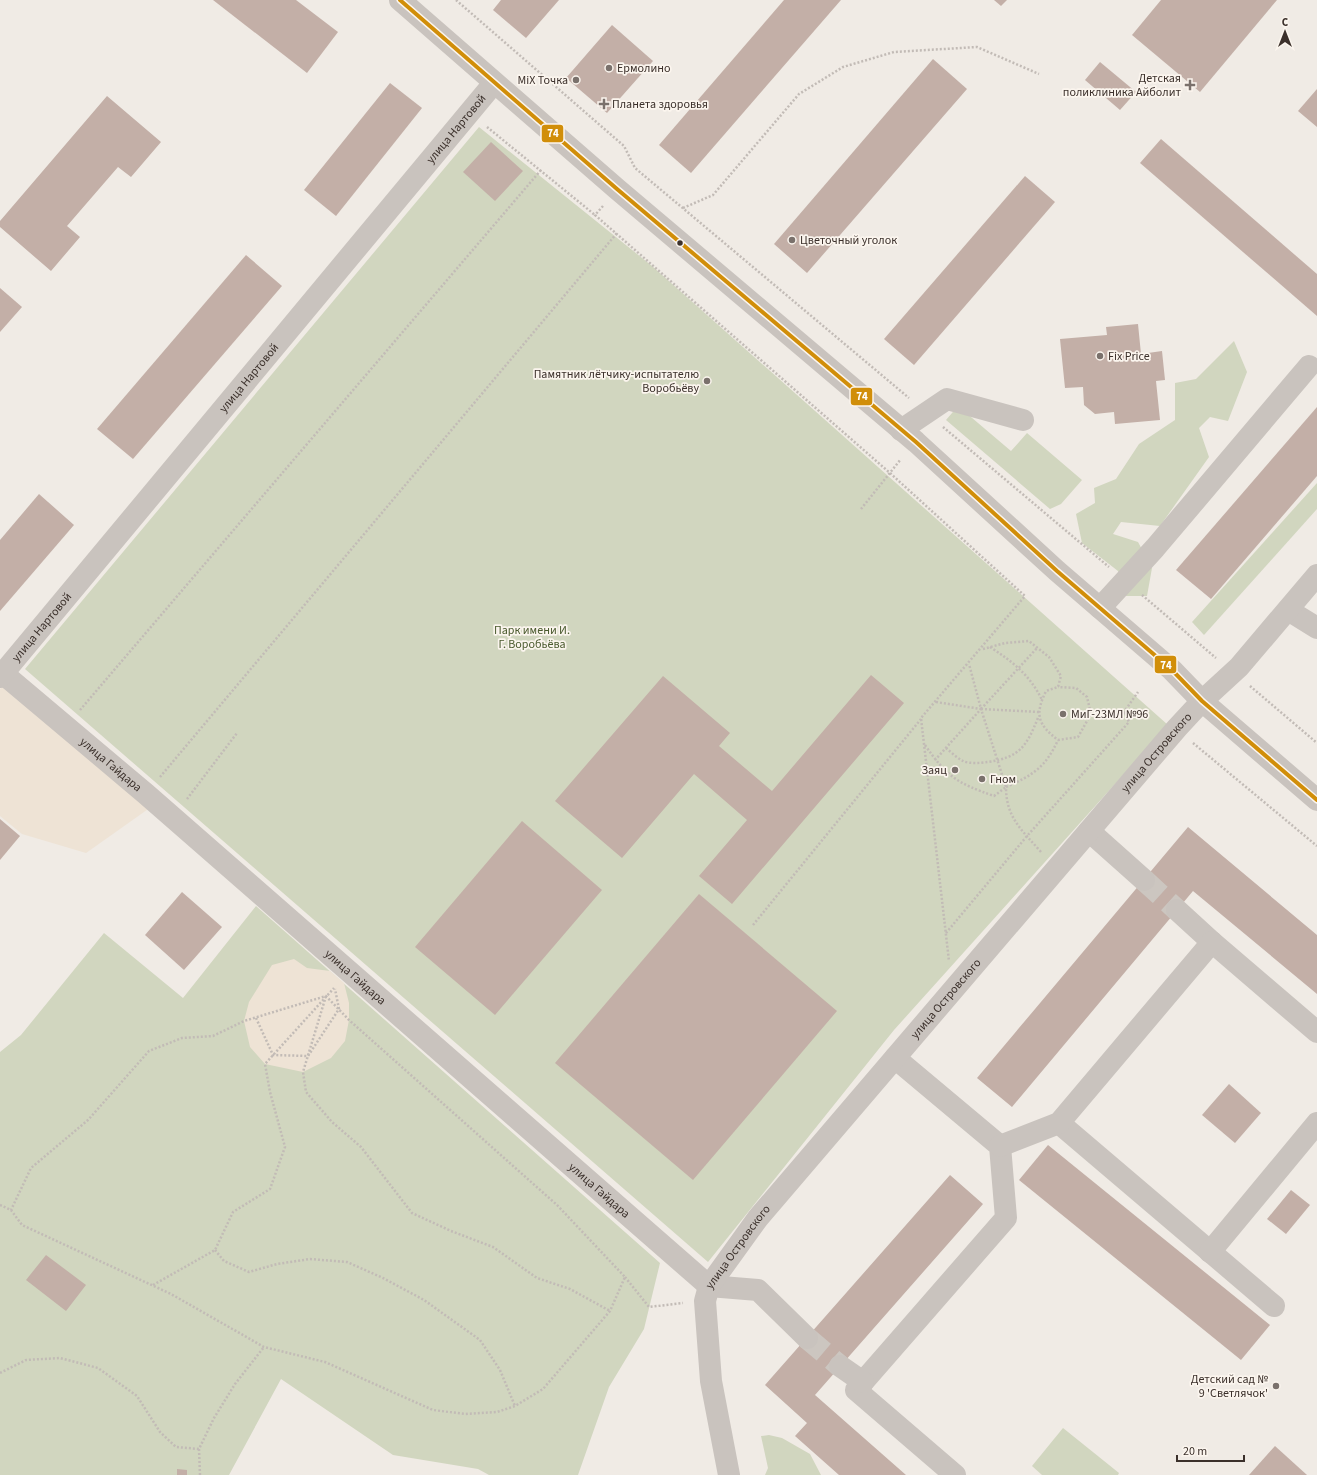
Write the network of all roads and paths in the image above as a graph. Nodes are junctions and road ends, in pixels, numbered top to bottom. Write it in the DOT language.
graph roads {
  1 [pos="400,0"];
  2 [pos="456,0"];
  3 [pos="1039,74"];
  4 [pos="494,83"];
  5 [pos="470,112"];
  6 [pos="541,170"];
  7 [pos="683,208"];
  8 [pos="595,215"];
  9 [pos="1309,366"];
  10 [pos="926,413"];
  11 [pos="1023,420"];
  12 [pos="901,430"];
  13 [pos="902,458"];
  14 [pos="890,473"];
  15 [pos="861,509"];
  16 [pos="1317,576"];
  17 [pos="1125,581"];
  18 [pos="1100,608"];
  19 [pos="1288,610"];
  20 [pos="1317,628"];
  21 [pos="990,647"];
  22 [pos="1037,648"];
  23 [pos="982,649"];
  24 [pos="969,663"];
  25 [pos="1019,668"];
  26 [pos="1234,672"];
  27 [pos="1,674"];
  28 [pos="1058,687"];
  29 [pos="1138,692"];
  30 [pos="1042,700"];
  31 [pos="1202,701"];
  32 [pos="936,702"];
  33 [pos="981,709"];
  34 [pos="1039,712"];
  35 [pos="1124,712"];
  36 [pos="1091,714"];
  37 [pos="921,718"];
  38 [pos="1038,718"];
  39 [pos="66,727"];
  40 [pos="237,733"];
  41 [pos="1058,740"];
  42 [pos="1193,742"];
  43 [pos="1317,743"];
  44 [pos="924,744"];
  45 [pos="946,748"];
  46 [pos="935,760"];
  47 [pos="998,761"];
  48 [pos="1006,787"];
  49 [pos="146,794"];
  50 [pos="1317,800"];
  51 [pos="172,817"];
  52 [pos="1089,831"];
  53 [pos="1027,836"];
  54 [pos="1317,846"];
  55 [pos="1042,854"];
  56 [pos="1144,880"];
  57 [pos="1177,910"];
  58 [pos="753,925"];
  59 [pos="946,934"];
  60 [pos="1212,942"];
  61 [pos="950,967"];
  62 [pos="334,987"];
  63 [pos="326,996"];
  64 [pos="339,1009"];
  65 [pos="256,1018"];
  66 [pos="1317,1032"];
  67 [pos="273,1055"];
  68 [pos="308,1056"];
  69 [pos="895,1058"];
  70 [pos="1059,1123"];
  71 [pos="1317,1123"];
  72 [pos="1000,1146"];
  73 [pos="0,1205"];
  74 [pos="11,1210"];
  75 [pos="215,1250"];
  76 [pos="1210,1252"];
  77 [pos="625,1277"];
  78 [pos="153,1285"];
  79 [pos="707,1294"];
  80 [pos="1274,1306"];
  81 [pos="610,1311"];
  82 [pos="807,1338"];
  83 [pos="264,1346"];
  84 [pos="840,1366"];
  85 [pos="0,1373"];
  86 [pos="863,1382"];
  87 [pos="515,1406"];
  88 [pos="199,1450"];
  89 [pos="200,1475"];
  90 [pos="729,1475"];
  91 [pos="955,1475"];
  1 -- 4 [label="street"];
  2 -- 7 [label="path"];
  3 -- 7 [label="path"];
  4 -- 5 [label="street, улица Нартовой"];
  4 -- 12 [label="street"];
  5 -- 6 [label="path"];
  5 -- 27 [label="street, улица Нартовой"];
  6 -- 8 [label="path"];
  6 -- 39 [label="path"];
  7 -- 10 [label="path"];
  9 -- 17 [label="street"];
  10 -- 11 [label="street"];
  10 -- 12 [label="street"];
  10 -- 17 [label="path"];
  12 -- 18 [label="street"];
  13 -- 14 [label="path"];
  14 -- 15 [label="path"];
  14 -- 23 [label="path"];
  14 -- 49 [label="path"];
  16 -- 19 [label="street, улица Островского"];
  17 -- 18 [label="street"];
  17 -- 26 [label="path"];
  18 -- 31 [label="street"];
  19 -- 20 [label="street"];
  19 -- 26 [label="street, улица Островского"];
  21 -- 22 [label="path"];
  21 -- 23 [label="path"];
  21 -- 25 [label="path"];
  22 -- 25 [label="path"];
  22 -- 28 [label="path"];
  23 -- 24 [label="path"];
  24 -- 32 [label="path"];
  24 -- 33 [label="path"];
  25 -- 30 [label="path"];
  25 -- 33 [label="path"];
  26 -- 31 [label="street, улица Островского"];
  26 -- 43 [label="path"];
  27 -- 39 [label="street, улица Гайдара"];
  28 -- 30 [label="path"];
  28 -- 36 [label="path"];
  29 -- 35 [label="path"];
  30 -- 34 [label="path"];
  31 -- 50 [label="street"];
  31 -- 52 [label="street, улица Островского"];
  32 -- 33 [label="path"];
  32 -- 37 [label="path"];
  33 -- 34 [label="path"];
  33 -- 45 [label="path"];
  33 -- 47 [label="path"];
  34 -- 38 [label="path"];
  35 -- 36 [label="path"];
  35 -- 53 [label="path"];
  36 -- 41 [label="path"];
  37 -- 44 [label="path"];
  37 -- 58 [label="path"];
  38 -- 41 [label="path"];
  38 -- 47 [label="path"];
  39 -- 49 [label="street, улица Гайдара"];
  40 -- 51 [label="path"];
  41 -- 48 [label="path"];
  42 -- 54 [label="path"];
  44 -- 46 [label="path"];
  44 -- 59 [label="path"];
  45 -- 46 [label="path"];
  45 -- 47 [label="path"];
  46 -- 48 [label="path"];
  47 -- 48 [label="path"];
  48 -- 53 [label="path"];
  49 -- 51 [label="street, улица Гайдара"];
  51 -- 79 [label="street, улица Гайдара"];
  52 -- 56 [label="street"];
  52 -- 69 [label="street, улица Островского"];
  53 -- 55 [label="path"];
  53 -- 59 [label="path"];
  57 -- 60 [label="street"];
  59 -- 61 [label="path"];
  60 -- 66 [label="street"];
  60 -- 70 [label="street"];
  62 -- 64 [label="path"];
  63 -- 64 [label="path"];
  63 -- 65 [label="path"];
  63 -- 67 [label="path"];
  63 -- 68 [label="path"];
  64 -- 68 [label="path"];
  64 -- 77 [label="path"];
  65 -- 67 [label="path"];
  65 -- 74 [label="path"];
  67 -- 68 [label="path"];
  67 -- 75 [label="path"];
  68 -- 81 [label="path"];
  69 -- 72 [label="street"];
  69 -- 79 [label="street, улица Островского"];
  70 -- 72 [label="street"];
  70 -- 76 [label="street"];
  71 -- 76 [label="street"];
  72 -- 86 [label="street"];
  73 -- 74 [label="path"];
  74 -- 78 [label="path"];
  75 -- 78 [label="path"];
  75 -- 87 [label="path"];
  76 -- 80 [label="street"];
  77 -- 79 [label="path"];
  77 -- 81 [label="path"];
  78 -- 83 [label="path"];
  79 -- 82 [label="street"];
  79 -- 90 [label="street, улица Островского"];
  81 -- 87 [label="path"];
  83 -- 87 [label="path"];
  83 -- 88 [label="path"];
  84 -- 86 [label="street"];
  85 -- 88 [label="path"];
  86 -- 91 [label="street"];
  88 -- 89 [label="path"];
}
